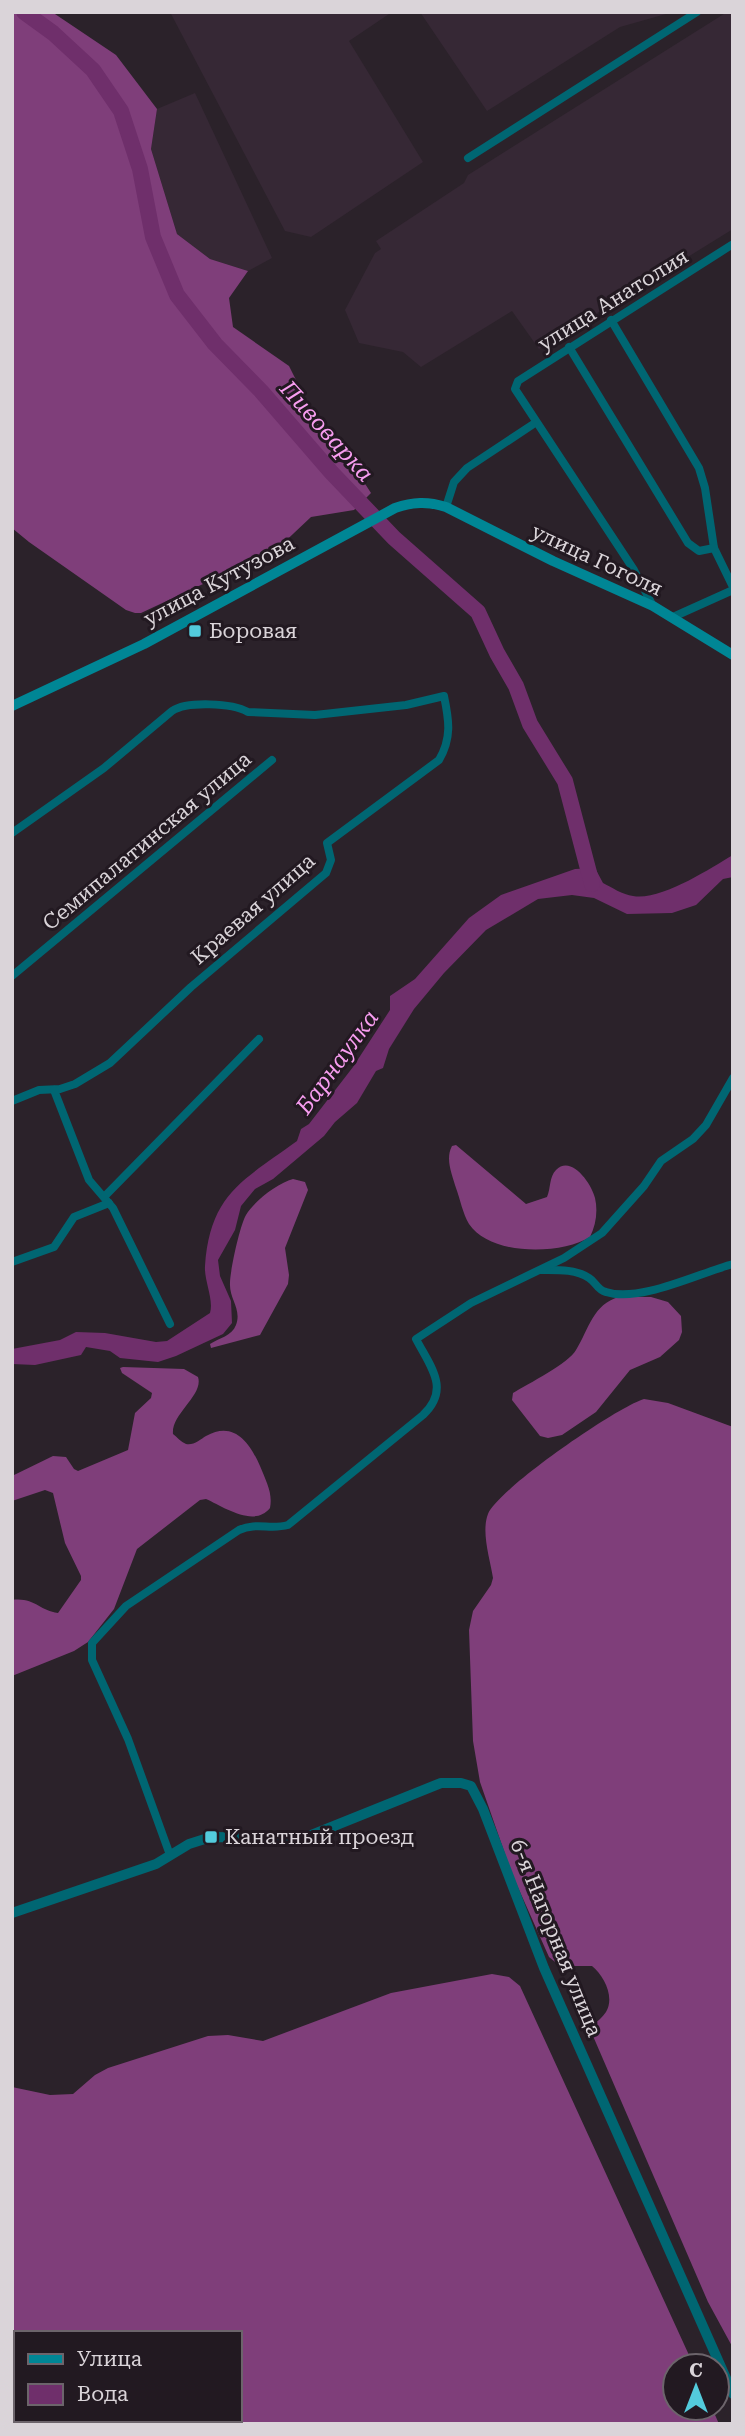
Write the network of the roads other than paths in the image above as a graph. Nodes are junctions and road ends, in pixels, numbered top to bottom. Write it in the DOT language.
graph roads {
  1 [pos="697,12"];
  2 [pos="468,158"];
  3 [pos="733,244"];
  4 [pos="611,320"];
  5 [pos="569,347"];
  6 [pos="536,423"];
  7 [pos="446,507"];
  8 [pos="714,548"];
  9 [pos="733,588"];
  10 [pos="653,606"];
  11 [pos="673,617"];
  12 [pos="733,655"];
  13 [pos="12,706"];
  14 [pos="272,760"];
  15 [pos="12,833"];
  16 [pos="12,976"];
  17 [pos="259,1039"];
  18 [pos="733,1078"];
  19 [pos="54,1090"];
  20 [pos="12,1101"];
  21 [pos="106,1200"];
  22 [pos="12,1262"];
  23 [pos="733,1264"];
  24 [pos="538,1269"];
  25 [pos="170,1324"];
  26 [pos="170,1855"];
  27 [pos="12,1913"];
  28 [pos="733,2394"];
  1 -- 2 [label="street"];
  3 -- 4 [label="street, улица Анатолия"];
  4 -- 5 [label="street, улица Анатолия"];
  4 -- 8 [label="street"];
  5 -- 6 [label="street, улица Анатолия"];
  5 -- 8 [label="street"];
  6 -- 7 [label="street"];
  6 -- 10 [label="street"];
  7 -- 10 [label="main road, улица Гоголя"];
  7 -- 13 [label="main road, улица Кутузова"];
  8 -- 9 [label="street"];
  9 -- 11 [label="street, улица Гоголя"];
  10 -- 11 [label="main road, улица Гоголя"];
  11 -- 12 [label="main road"];
  14 -- 16 [label="street, Семипалатинская улица"];
  15 -- 19 [label="street, Краевая улица"];
  17 -- 21 [label="street"];
  18 -- 24 [label="street"];
  19 -- 20 [label="street, Краевая улица"];
  19 -- 21 [label="street"];
  21 -- 22 [label="street"];
  21 -- 25 [label="street"];
  23 -- 24 [label="street"];
  24 -- 26 [label="street"];
  26 -- 27 [label="street"];
  26 -- 28 [label="street, 6-я Нагорная улица"];
}
